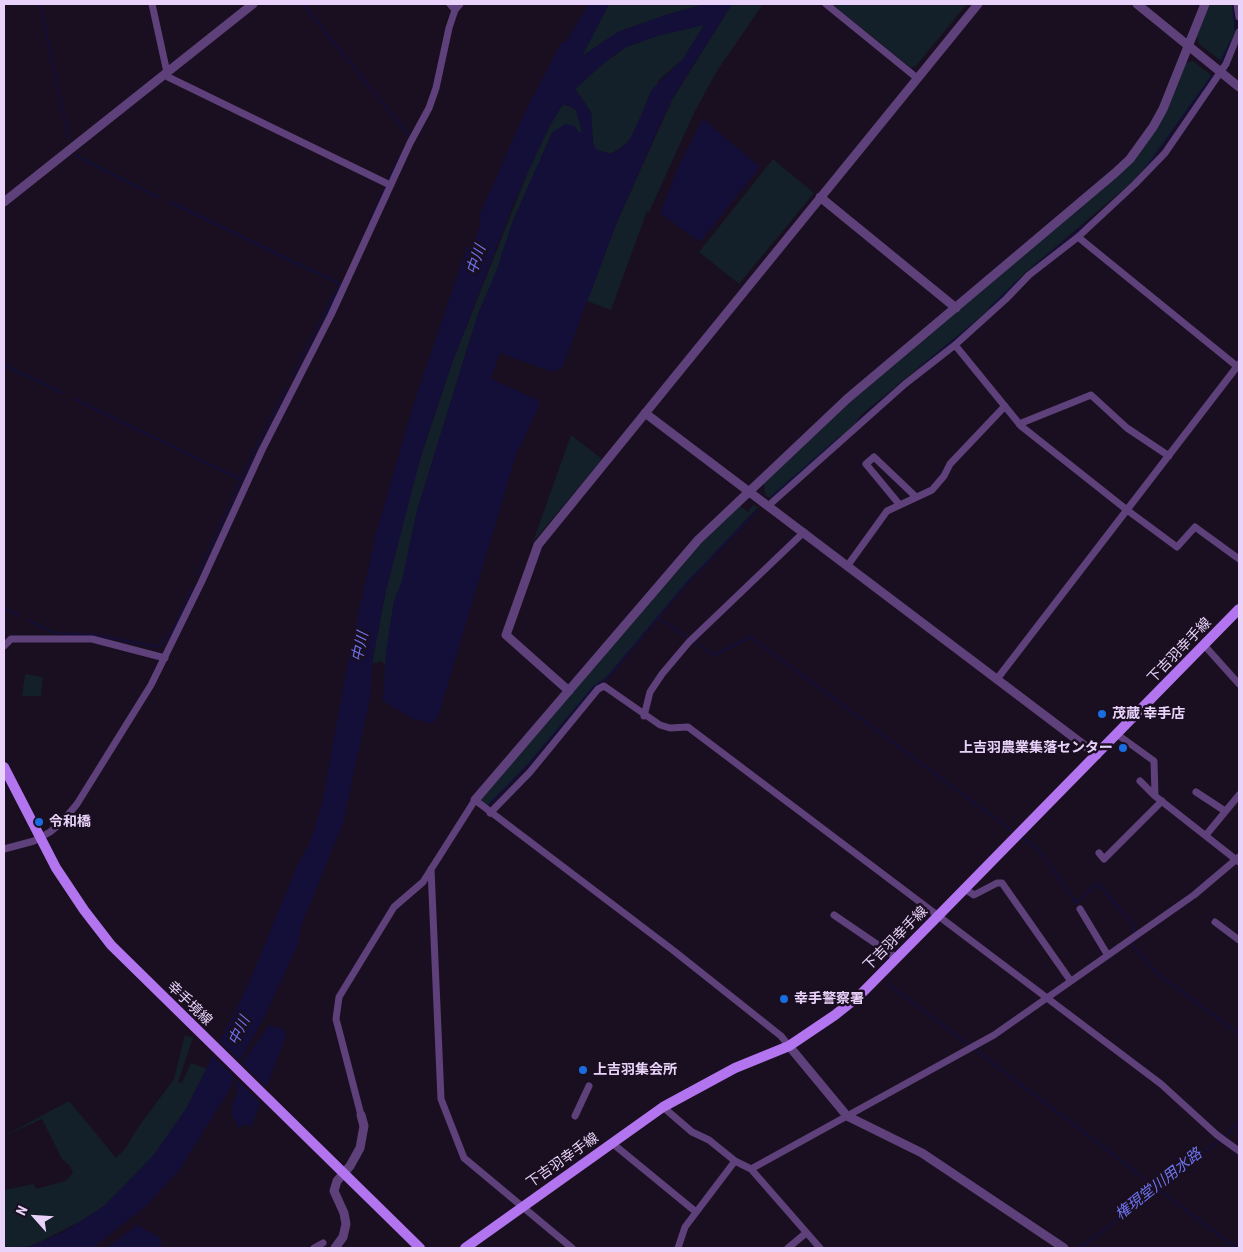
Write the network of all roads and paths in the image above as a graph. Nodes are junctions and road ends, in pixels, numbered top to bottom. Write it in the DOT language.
graph roads {
  1 [pos="152,4"];
  2 [pos="253,4"];
  3 [pos="450,4"];
  4 [pos="460,4"];
  5 [pos="826,4"];
  6 [pos="978,4"];
  7 [pos="1136,4"];
  8 [pos="1205,4"];
  9 [pos="1237,4"];
  10 [pos="455,10"];
  11 [pos="1239,18"];
  12 [pos="1239,32"];
  13 [pos="1188,46"];
  14 [pos="166,72"];
  15 [pos="1220,72"];
  16 [pos="917,78"];
  17 [pos="1239,87"];
  18 [pos="390,185"];
  19 [pos="820,197"];
  20 [pos="4,202"];
  21 [pos="1078,237"];
  22 [pos="956,308"];
  23 [pos="955,345"];
  24 [pos="1239,366"];
  25 [pos="1005,406"];
  26 [pos="645,413"];
  27 [pos="1019,424"];
  28 [pos="1169,456"];
  29 [pos="749,491"];
  30 [pos="915,496"];
  31 [pos="899,504"];
  32 [pos="768,506"];
  33 [pos="1128,510"];
  34 [pos="804,532"];
  35 [pos="1239,559"];
  36 [pos="848,565"];
  37 [pos="1239,609"];
  38 [pos="1204,645"];
  39 [pos="4,646"];
  40 [pos="165,658"];
  41 [pos="997,679"];
  42 [pos="1239,684"];
  43 [pos="569,691"];
  44 [pos="644,716"];
  45 [pos="1118,735"];
  46 [pos="1097,755"];
  47 [pos="4,767"];
  48 [pos="1140,781"];
  49 [pos="1196,792"];
  50 [pos="1239,794"];
  51 [pos="1155,796"];
  52 [pos="475,800"];
  53 [pos="1162,801"];
  54 [pos="1225,812"];
  55 [pos="490,813"];
  56 [pos="1206,835"];
  57 [pos="40,838"];
  58 [pos="4,849"];
  59 [pos="1099,853"];
  60 [pos="1238,859"];
  61 [pos="431,869"];
  62 [pos="965,889"];
  63 [pos="1080,910"];
  64 [pos="834,915"];
  65 [pos="939,915"];
  66 [pos="1215,922"];
  67 [pos="1239,940"];
  68 [pos="1108,954"];
  69 [pos="897,958"];
  70 [pos="1070,980"];
  71 [pos="1045,998"];
  72 [pos="789,1046"];
  73 [pos="589,1086"];
  74 [pos="663,1107"];
  75 [pos="361,1115"];
  76 [pos="575,1116"];
  77 [pos="846,1116"];
  78 [pos="612,1143"];
  79 [pos="1239,1151"];
  80 [pos="735,1161"];
  81 [pos="751,1169"];
  82 [pos="343,1174"];
  83 [pos="521,1207"];
  84 [pos="696,1212"];
  85 [pos="806,1233"];
  86 [pos="323,1243"];
  87 [pos="314,1248"];
  88 [pos="335,1248"];
  89 [pos="420,1248"];
  90 [pos="464,1248"];
  91 [pos="572,1248"];
  92 [pos="678,1248"];
  93 [pos="788,1248"];
  94 [pos="820,1248"];
  95 [pos="1064,1248"];
  1 -- 14 [label="street"];
  2 -- 14 [label="street"];
  3 -- 10 [label="street"];
  4 -- 10 [label="street"];
  5 -- 16 [label="street"];
  6 -- 16 [label="street"];
  7 -- 13 [label="street"];
  8 -- 13 [label="street"];
  9 -- 11 [label="street"];
  10 -- 18 [label="street"];
  12 -- 15 [label="street"];
  13 -- 15 [label="street"];
  13 -- 22 [label="street"];
  14 -- 18 [label="street"];
  14 -- 20 [label="street"];
  15 -- 17 [label="street"];
  15 -- 21 [label="street"];
  16 -- 19 [label="street"];
  18 -- 40 [label="street"];
  19 -- 22 [label="street"];
  19 -- 26 [label="street"];
  21 -- 23 [label="street"];
  21 -- 24 [label="street"];
  22 -- 29 [label="street"];
  23 -- 25 [label="street"];
  23 -- 32 [label="street"];
  24 -- 28 [label="street"];
  25 -- 27 [label="street"];
  25 -- 30 [label="street"];
  26 -- 29 [label="street"];
  26 -- 43 [label="street"];
  27 -- 28 [label="street"];
  27 -- 33 [label="street"];
  28 -- 33 [label="street"];
  29 -- 32 [label="street"];
  29 -- 43 [label="street"];
  30 -- 31 [label="street"];
  30 -- 31 [label="street"];
  31 -- 36 [label="street"];
  32 -- 34 [label="street"];
  33 -- 35 [label="street"];
  33 -- 41 [label="street"];
  34 -- 36 [label="street"];
  34 -- 44 [label="street"];
  36 -- 41 [label="street"];
  37 -- 38 [label="main road, 下吉羽幸手線"];
  38 -- 42 [label="street"];
  38 -- 45 [label="main road, 下吉羽幸手線"];
  39 -- 40 [label="street"];
  40 -- 57 [label="street"];
  41 -- 46 [label="street"];
  43 -- 52 [label="street"];
  44 -- 55 [label="street"];
  44 -- 65 [label="street"];
  45 -- 46 [label="main road, 下吉羽幸手線"];
  45 -- 51 [label="street"];
  46 -- 62 [label="main road, 下吉羽幸手線"];
  47 -- 57 [label="main road, 幸手境線"];
  48 -- 51 [label="street"];
  49 -- 54 [label="street"];
  50 -- 54 [label="street"];
  51 -- 53 [label="street"];
  52 -- 55 [label="street"];
  52 -- 61 [label="street"];
  53 -- 56 [label="street"];
  53 -- 59 [label="street"];
  54 -- 56 [label="street"];
  55 -- 72 [label="street"];
  56 -- 60 [label="street"];
  57 -- 58 [label="street"];
  57 -- 82 [label="main road, 幸手境線"];
  60 -- 68 [label="street"];
  61 -- 75 [label="street"];
  61 -- 83 [label="street"];
  62 -- 65 [label="main road, 下吉羽幸手線"];
  62 -- 70 [label="street"];
  63 -- 68 [label="street"];
  64 -- 69 [label="street"];
  65 -- 69 [label="main road, 下吉羽幸手線"];
  65 -- 71 [label="street"];
  66 -- 67 [label="street"];
  68 -- 70 [label="street"];
  69 -- 72 [label="main road, 下吉羽幸手線"];
  70 -- 71 [label="street"];
  71 -- 77 [label="street"];
  71 -- 79 [label="street"];
  72 -- 74 [label="main road, 下吉羽幸手線"];
  72 -- 77 [label="street"];
  73 -- 76 [label="street"];
  74 -- 78 [label="main road, 下吉羽幸手線"];
  74 -- 80 [label="street"];
  75 -- 82 [label="street"];
  77 -- 81 [label="street"];
  77 -- 95 [label="street"];
  78 -- 83 [label="main road, 下吉羽幸手線"];
  78 -- 84 [label="street"];
  80 -- 81 [label="street"];
  80 -- 84 [label="street"];
  81 -- 85 [label="street"];
  82 -- 88 [label="street"];
  82 -- 89 [label="main road, 幸手境線"];
  83 -- 90 [label="main road, 下吉羽幸手線"];
  83 -- 91 [label="street"];
  84 -- 92 [label="street"];
  85 -- 93 [label="street"];
  85 -- 94 [label="street"];
  86 -- 87 [label="street"];
}
